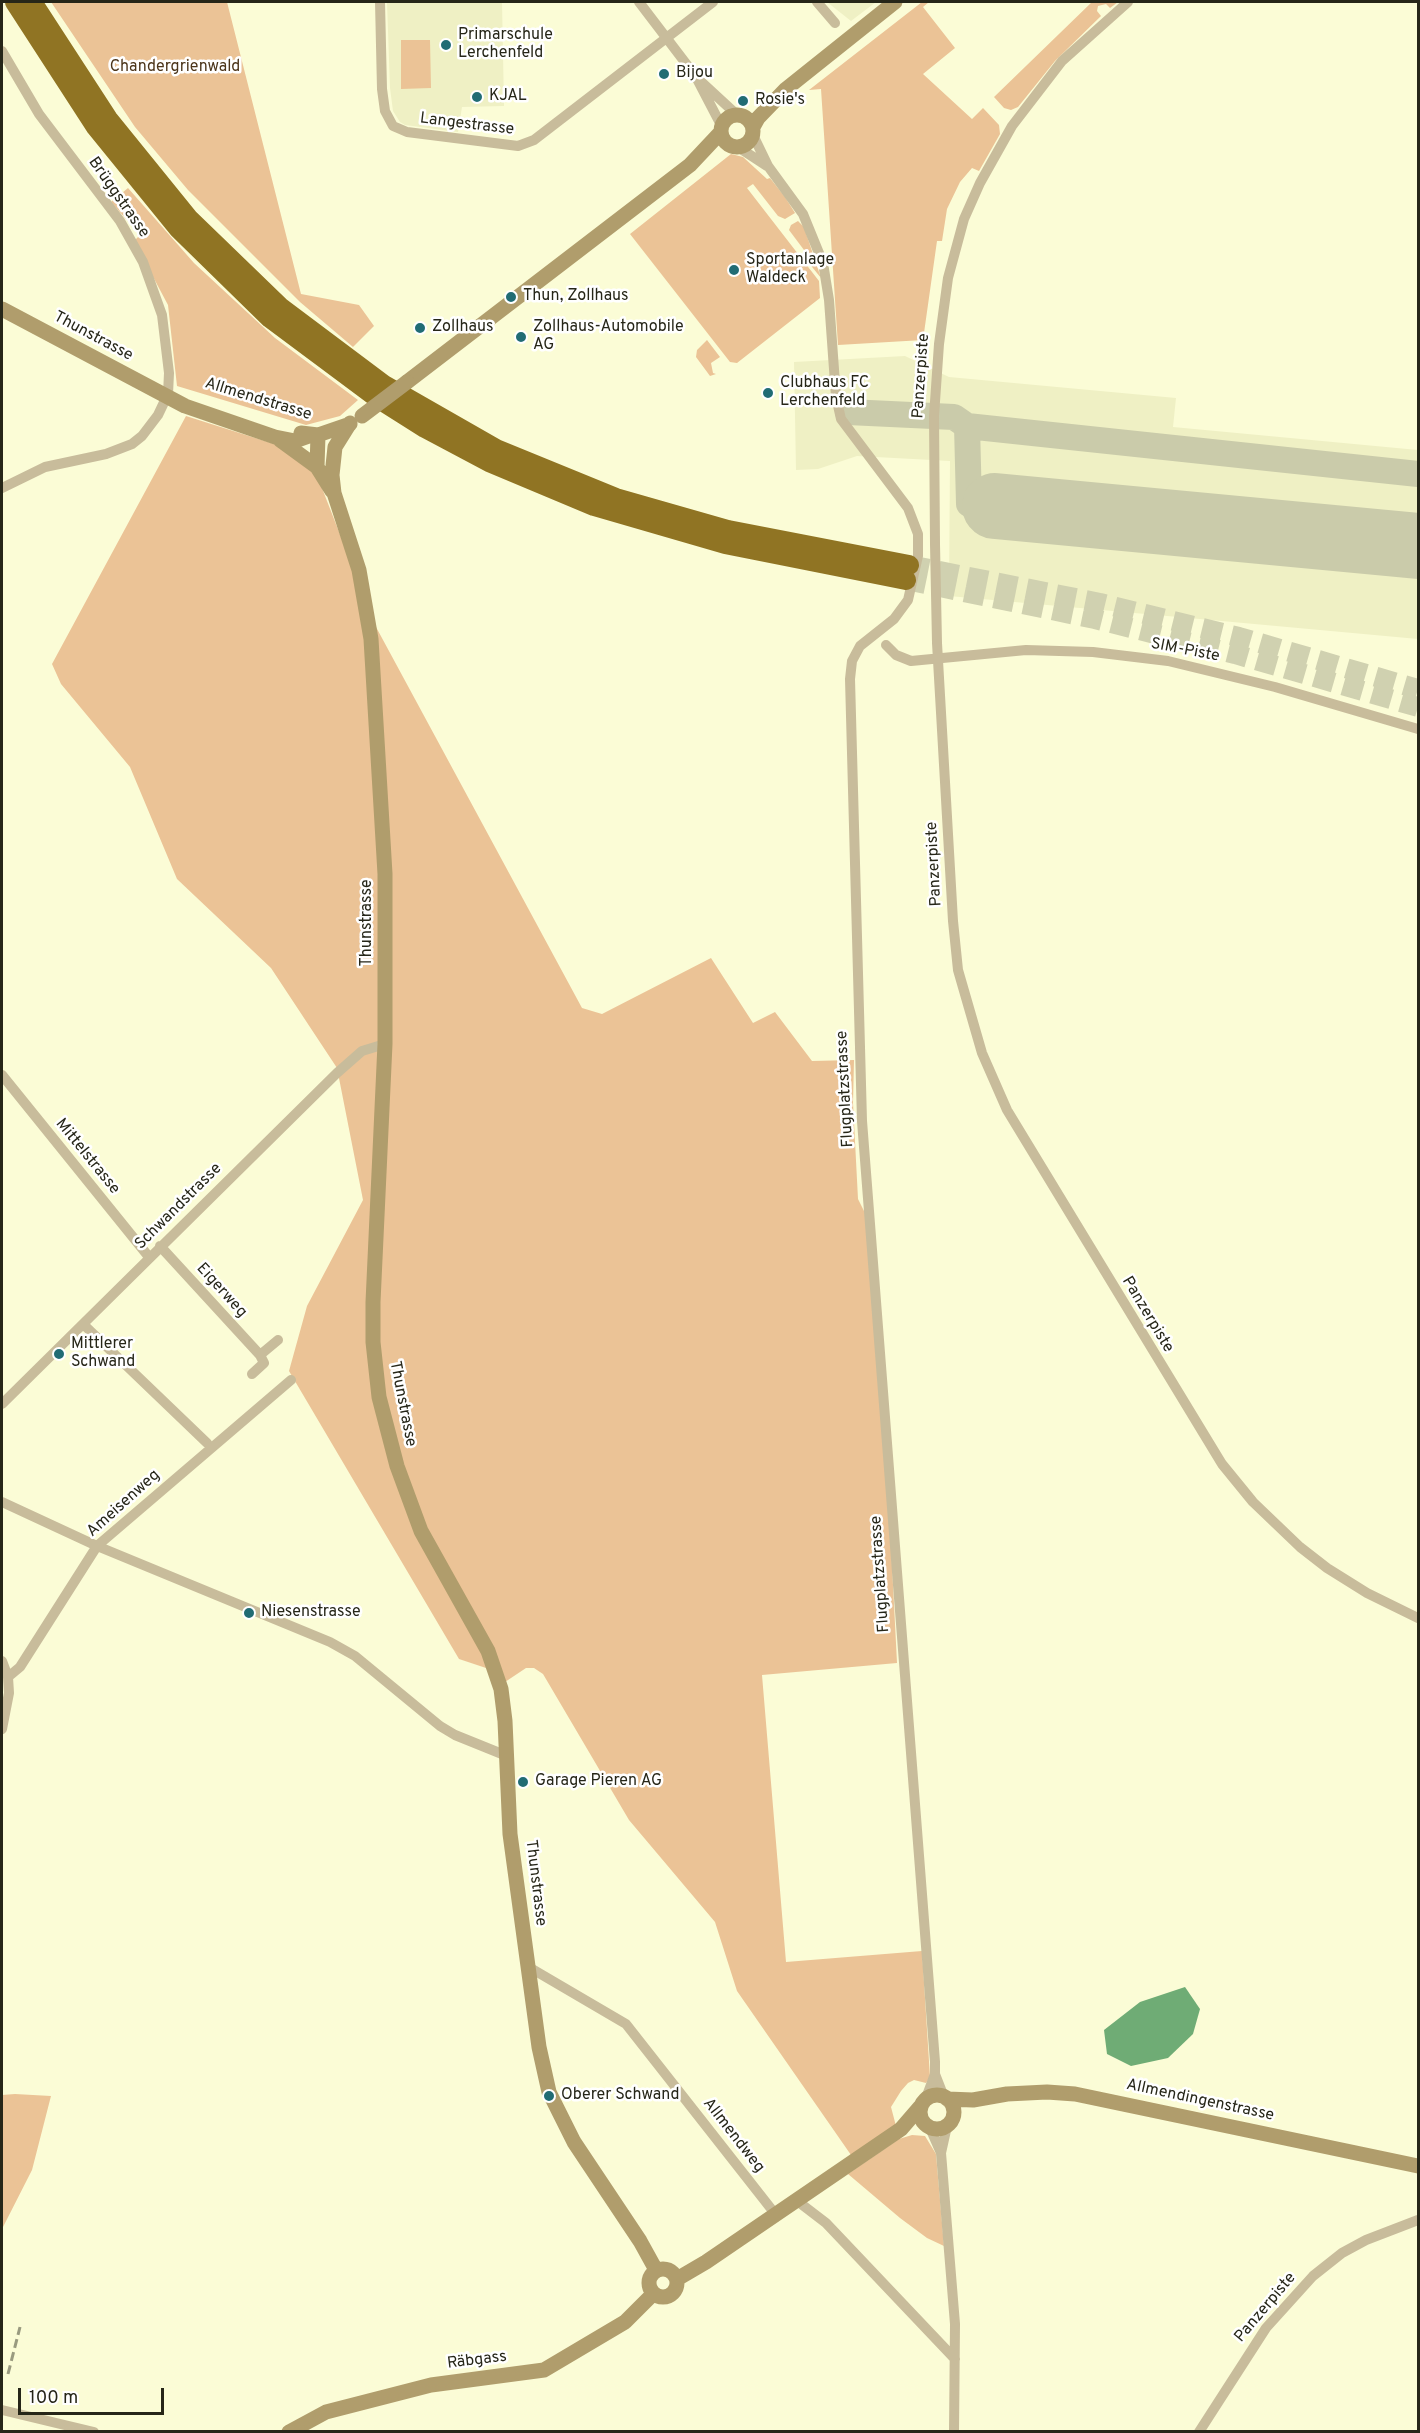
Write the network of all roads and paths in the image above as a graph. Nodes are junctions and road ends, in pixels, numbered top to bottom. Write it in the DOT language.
graph roads {
  1 [pos="15,2"];
  2 [pos="32,2"];
  3 [pos="380,2"];
  4 [pos="639,2"];
  5 [pos="713,2"];
  6 [pos="817,2"];
  7 [pos="895,2"];
  8 [pos="1128,2"];
  9 [pos="835,23"];
  10 [pos="666,39"];
  11 [pos="2,51"];
  12 [pos="697,78"];
  13 [pos="786,89"];
  14 [pos="738,114"];
  15 [pos="721,128"];
  16 [pos="753,131"];
  17 [pos="734,146"];
  18 [pos="690,165"];
  19 [pos="768,166"];
  20 [pos="2,309"];
  21 [pos="168,394"];
  22 [pos="356,420"];
  23 [pos="313,436"];
  24 [pos="275,437"];
  25 [pos="317,467"];
  26 [pos="332,476"];
  27 [pos="2,488"];
  28 [pos="334,493"];
  29 [pos="935,544"];
  30 [pos="919,545"];
  31 [pos="885,645"];
  32 [pos="938,657"];
  33 [pos="1419,729"];
  34 [pos="385,1044"];
  35 [pos="2,1075"];
  36 [pos="160,1246"];
  37 [pos="149,1257"];
  38 [pos="84,1324"];
  39 [pos="278,1340"];
  40 [pos="260,1355"];
  41 [pos="252,1374"];
  42 [pos="291,1380"];
  43 [pos="2,1404"];
  44 [pos="207,1443"];
  45 [pos="2,1502"];
  46 [pos="97,1546"];
  47 [pos="1419,1617"];
  48 [pos="2,1661"];
  49 [pos="8,1677"];
  50 [pos="2,1729"];
  51 [pos="507,1756"];
  52 [pos="527,1966"];
  53 [pos="935,2074"];
  54 [pos="946,2098"];
  55 [pos="973,2100"];
  56 [pos="923,2103"];
  57 [pos="951,2121"];
  58 [pos="927,2127"];
  59 [pos="901,2129"];
  60 [pos="941,2153"];
  61 [pos="1419,2166"];
  62 [pos="796,2200"];
  63 [pos="776,2215"];
  64 [pos="1419,2220"];
  65 [pos="656,2270"];
  66 [pos="677,2278"];
  67 [pos="653,2294"];
  68 [pos="955,2359"];
  69 [pos="2,2410"];
  70 [pos="94,2432"];
  71 [pos="288,2432"];
  72 [pos="954,2432"];
  73 [pos="1199,2432"];
  1 -- 2 [label="highway"];
  3 -- 10 [label="street, Langestrasse"];
  4 -- 10 [label="street"];
  5 -- 10 [label="street"];
  6 -- 9 [label="street"];
  7 -- 13 [label="street"];
  8 -- 29 [label="street, Panzerpiste"];
  10 -- 12 [label="street"];
  11 -- 21 [label="street, Brüggstrasse"];
  12 -- 14 [label="street"];
  12 -- 15 [label="street"];
  13 -- 14 [label="street"];
  13 -- 16 [label="street"];
  14 -- 15 [label="street"];
  14 -- 16 [label="street"];
  15 -- 17 [label="street"];
  15 -- 18 [label="street, Allmendstrasse"];
  16 -- 17 [label="street"];
  16 -- 19 [label="street, Flugplatzstrasse"];
  17 -- 18 [label="street, Allmendstrasse"];
  17 -- 19 [label="street, Flugplatzstrasse"];
  18 -- 22 [label="street, Allmendstrasse, bridge"];
  19 -- 30 [label="street, Flugplatzstrasse"];
  20 -- 21 [label="street, Thunstrasse"];
  21 -- 23 [label="street, Allmendstrasse"];
  21 -- 24 [label="street, Allmendstrasse"];
  21 -- 27 [label="street, Brüggstrasse"];
  22 -- 23 [label="street, Allmendstrasse"];
  22 -- 26 [label="street, Thunstrasse"];
  23 -- 24 [label="street"];
  23 -- 25 [label="street"];
  23 -- 26 [label="street, Thunstrasse"];
  24 -- 25 [label="street, Thunstrasse"];
  25 -- 28 [label="street, Thunstrasse"];
  26 -- 28 [label="street, Thunstrasse"];
  28 -- 34 [label="street, Thunstrasse"];
  29 -- 30 [label="street"];
  29 -- 32 [label="street, Panzerpiste"];
  30 -- 53 [label="street, Flugplatzstrasse"];
  31 -- 32 [label="street, SIM-Piste"];
  32 -- 33 [label="street, SIM-Piste"];
  32 -- 47 [label="street, Panzerpiste"];
  34 -- 36 [label="street, Schwandstrasse"];
  34 -- 51 [label="street, Thunstrasse"];
  35 -- 37 [label="street, Mittelstrasse"];
  36 -- 37 [label="street, Schwandstrasse"];
  36 -- 40 [label="street, Eigerweg"];
  37 -- 38 [label="street, Schwandstrasse"];
  38 -- 43 [label="street, Schwandstrasse"];
  38 -- 44 [label="street"];
  39 -- 40 [label="street"];
  40 -- 41 [label="street"];
  42 -- 46 [label="street, Ameisenweg"];
  45 -- 46 [label="street"];
  46 -- 49 [label="street, Ameisenweg"];
  46 -- 51 [label="street"];
  48 -- 49 [label="street"];
  49 -- 50 [label="street"];
  51 -- 52 [label="street, Thunstrasse"];
  52 -- 63 [label="street, Allmendweg"];
  52 -- 65 [label="street, Thunstrasse"];
  53 -- 54 [label="street, Flugplatzstrasse"];
  53 -- 56 [label="street, Flugplatzstrasse"];
  54 -- 55 [label="street, Allmendingenstrasse"];
  54 -- 56 [label="street"];
  54 -- 57 [label="street"];
  55 -- 57 [label="street"];
  55 -- 61 [label="street, Allmendingenstrasse"];
  56 -- 58 [label="street"];
  56 -- 59 [label="street"];
  57 -- 58 [label="street"];
  57 -- 60 [label="street"];
  58 -- 59 [label="street"];
  58 -- 60 [label="street"];
  59 -- 62 [label="street"];
  60 -- 68 [label="street"];
  62 -- 63 [label="street"];
  62 -- 68 [label="street"];
  63 -- 66 [label="street"];
  64 -- 73 [label="street, Panzerpiste"];
  65 -- 66 [label="street"];
  65 -- 67 [label="street"];
  66 -- 67 [label="street"];
  67 -- 71 [label="street, Räbgass"];
  68 -- 72 [label="street"];
  69 -- 70 [label="street"];
}
